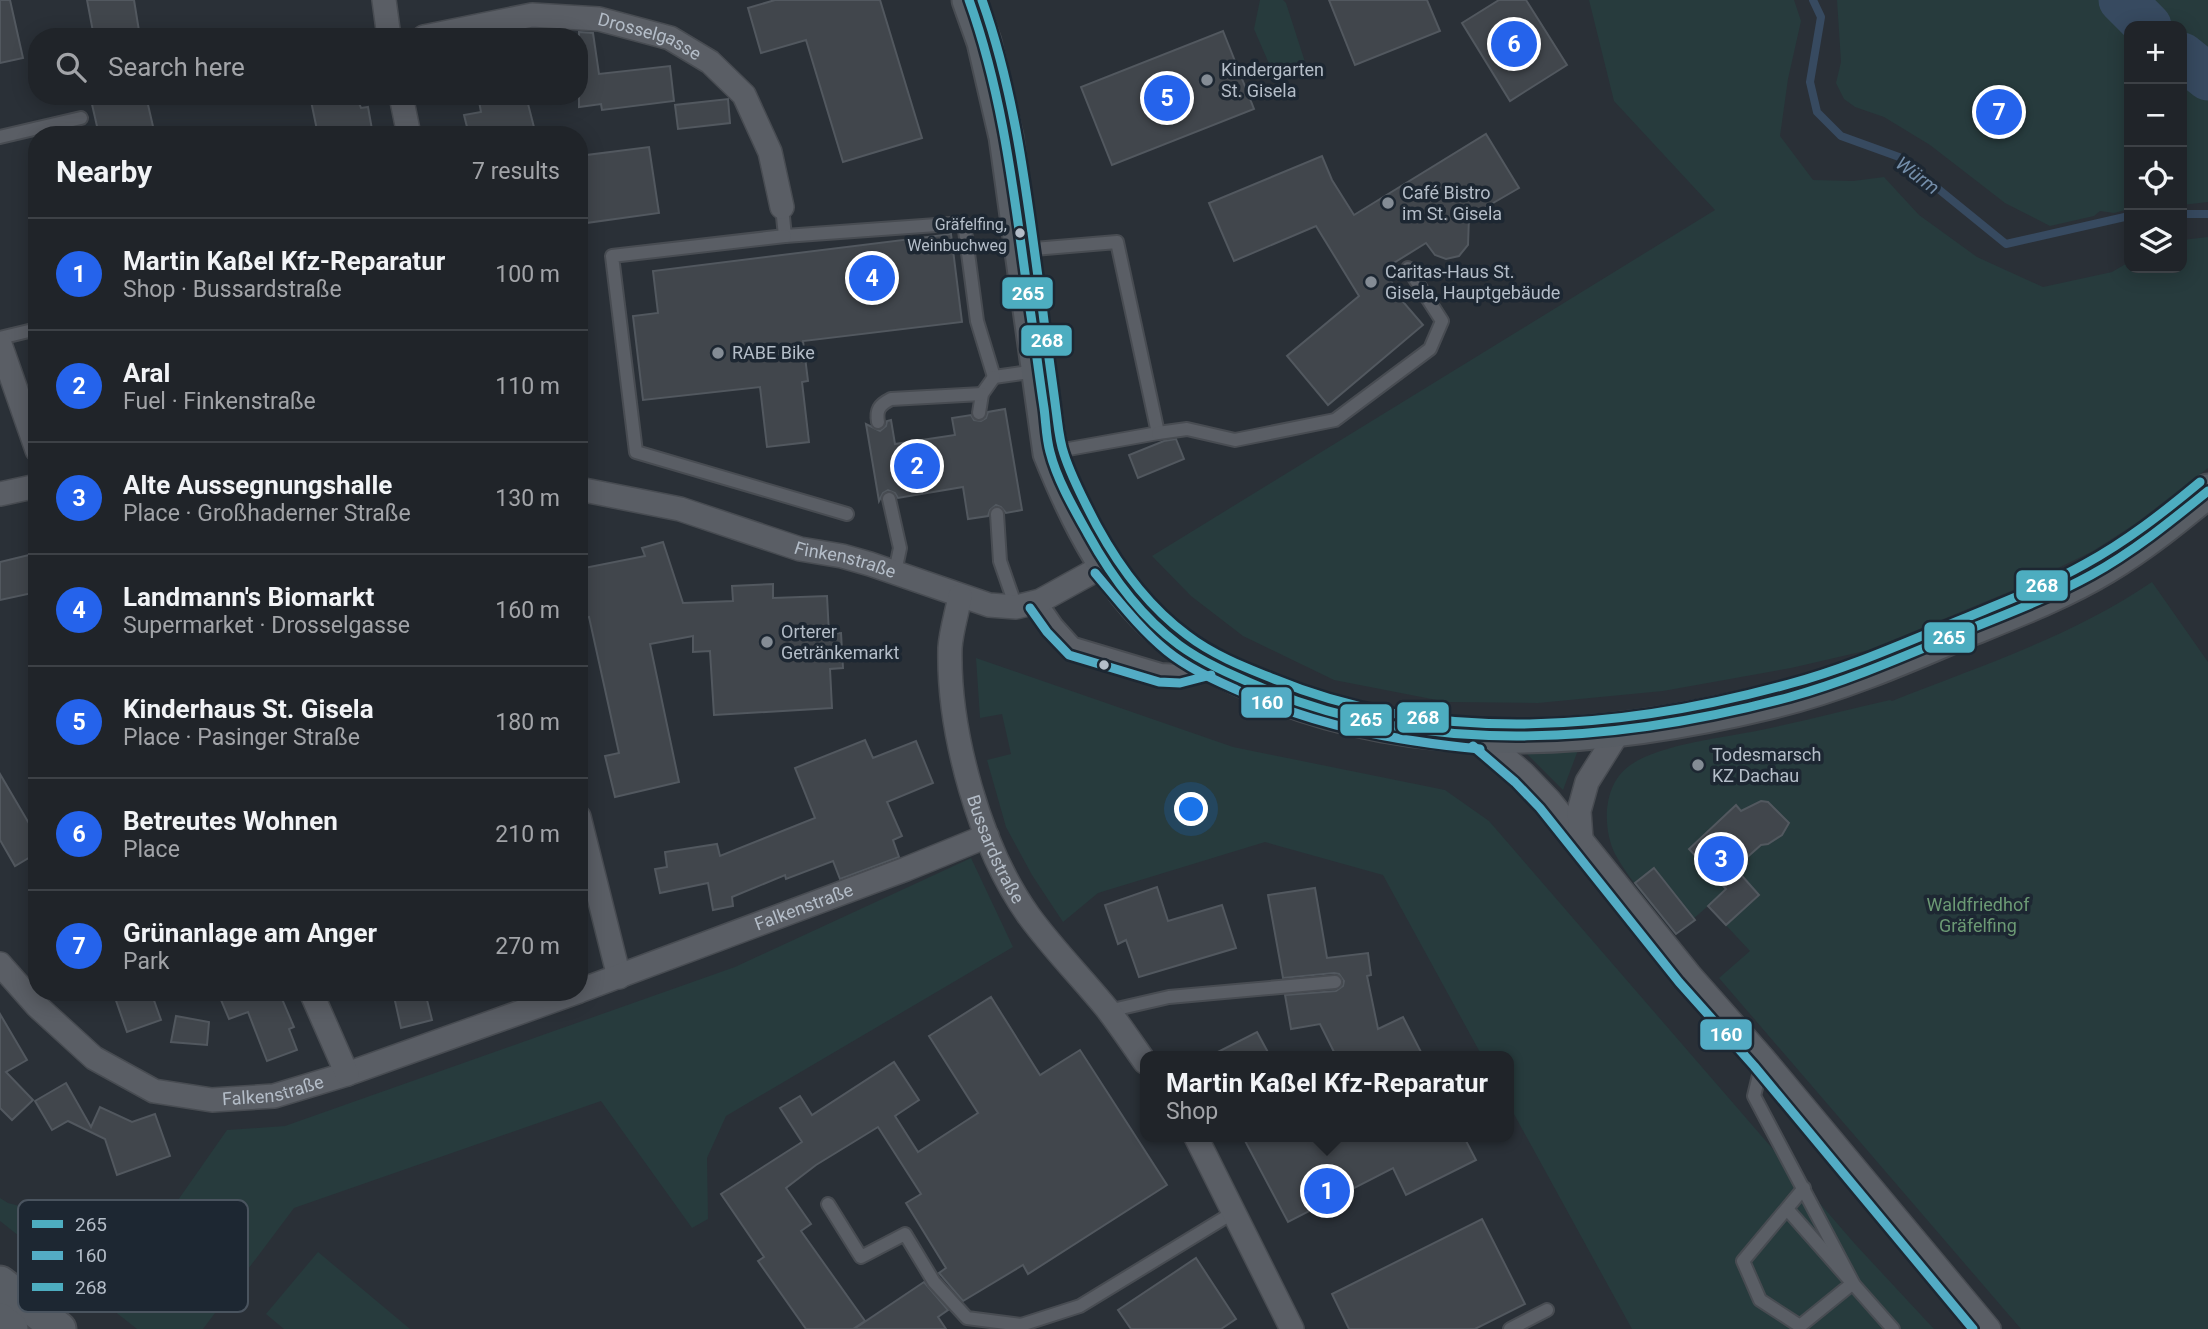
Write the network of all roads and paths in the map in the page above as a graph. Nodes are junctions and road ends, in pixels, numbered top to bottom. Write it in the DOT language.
graph roads {
  1 [pos="384,0"];
  2 [pos="969,0"];
  3 [pos="388,28"];
  4 [pos="468,28"];
  5 [pos="403,105"];
  6 [pos="81,118"];
  7 [pos="47,126"];
  8 [pos="407,126"];
  9 [pos="28,130"];
  10 [pos="0,137"];
  11 [pos="782,206"];
  12 [pos="785,236"];
  13 [pos="1021,250"];
  14 [pos="1408,268"];
  15 [pos="28,331"];
  16 [pos="0,338"];
  17 [pos="0,344"];
  18 [pos="1037,371"];
  19 [pos="994,377"];
  20 [pos="982,394"];
  21 [pos="979,413"];
  22 [pos="878,422"];
  23 [pos="28,424"];
  24 [pos="1158,433"];
  25 [pos="1050,453"];
  26 [pos="28,488"];
  27 [pos="588,491"];
  28 [pos="2208,491"];
  29 [pos="0,494"];
  30 [pos="890,499"];
  31 [pos="847,514"];
  32 [pos="997,514"];
  33 [pos="1105,565"];
  34 [pos="895,572"];
  35 [pos="960,596"];
  36 [pos="1040,601"];
  37 [pos="1016,607"];
  38 [pos="1209,663"];
  39 [pos="1619,731"];
  40 [pos="1481,737"];
  41 [pos="987,836"];
  42 [pos="1581,839"];
  43 [pos="588,853"];
  44 [pos="0,964"];
  45 [pos="619,977"];
  46 [pos="1335,982"];
  47 [pos="588,988"];
  48 [pos="28,996"];
  49 [pos="33,1001"];
  50 [pos="315,1001"];
  51 [pos="553,1001"];
  52 [pos="1108,1011"];
  53 [pos="1140,1055"];
  54 [pos="1763,1058"];
  55 [pos="347,1074"];
  56 [pos="1199,1142"];
  57 [pos="1804,1188"];
  58 [pos="828,1203"];
  59 [pos="1787,1209"];
  60 [pos="1234,1212"];
  61 [pos="0,1283"];
  62 [pos="1853,1283"];
  63 [pos="18,1297"];
  64 [pos="1547,1310"];
  65 [pos="37,1312"];
  66 [pos="0,1320"];
  67 [pos="11,1329"];
  68 [pos="59,1329"];
  69 [pos="1292,1329"];
  70 [pos="1510,1329"];
  71 [pos="1893,1329"];
  72 [pos="1989,1329"];
  1 -- 3 [label="street"];
  2 -- 13 [label="main road"];
  4 -- 11 [label="street, Drosselgasse"];
  5 -- 8 [label="street"];
  6 -- 7 [label="lane"];
  9 -- 10 [label="lane"];
  11 -- 12 [label="lane"];
  12 -- 19 [label="lane"];
  12 -- 31 [label="lane"];
  13 -- 18 [label="main road"];
  13 -- 24 [label="lane"];
  14 -- 24 [label="lane"];
  15 -- 16 [label="lane"];
  17 -- 23 [label="street"];
  18 -- 19 [label="lane"];
  18 -- 25 [label="main road"];
  19 -- 20 [label="lane"];
  20 -- 21 [label="lane"];
  20 -- 22 [label="lane"];
  24 -- 25 [label="lane"];
  25 -- 33 [label="main road"];
  26 -- 29 [label="street"];
  27 -- 34 [label="street, Finkenstraße"];
  28 -- 39 [label="main road"];
  30 -- 34 [label="lane"];
  32 -- 37 [label="lane"];
  33 -- 36 [label="street, Finkenstraße"];
  33 -- 38 [label="main road"];
  34 -- 35 [label="street, Finkenstraße"];
  35 -- 37 [label="street, Finkenstraße"];
  35 -- 41 [label="street, Bussardstraße"];
  36 -- 37 [label="street, Finkenstraße"];
  36 -- 38 [label="lane"];
  38 -- 40 [label="main road"];
  39 -- 40 [label="main road"];
  39 -- 42 [label="street"];
  40 -- 42 [label="street"];
  41 -- 45 [label="street, Falkenstraße"];
  41 -- 52 [label="street, Bussardstraße"];
  42 -- 54 [label="street"];
  43 -- 45 [label="street"];
  44 -- 48 [label="street, Falkenstraße"];
  45 -- 47 [label="street, Falkenstraße"];
  46 -- 52 [label="lane"];
  49 -- 55 [label="street, Falkenstraße"];
  50 -- 55 [label="street"];
  51 -- 55 [label="street, Falkenstraße"];
  52 -- 53 [label="street, Bussardstraße"];
  54 -- 57 [label="lane"];
  54 -- 72 [label="street"];
  56 -- 60 [label="street"];
  57 -- 59 [label="lane"];
  57 -- 62 [label="lane"];
  58 -- 60 [label="lane"];
  59 -- 62 [label="lane"];
  59 -- 62 [label="lane"];
  60 -- 69 [label="street"];
  61 -- 63 [label="main road"];
  62 -- 71 [label="lane"];
  64 -- 70 [label="lane"];
  65 -- 68 [label="main road"];
  66 -- 67 [label="main road"];
}
